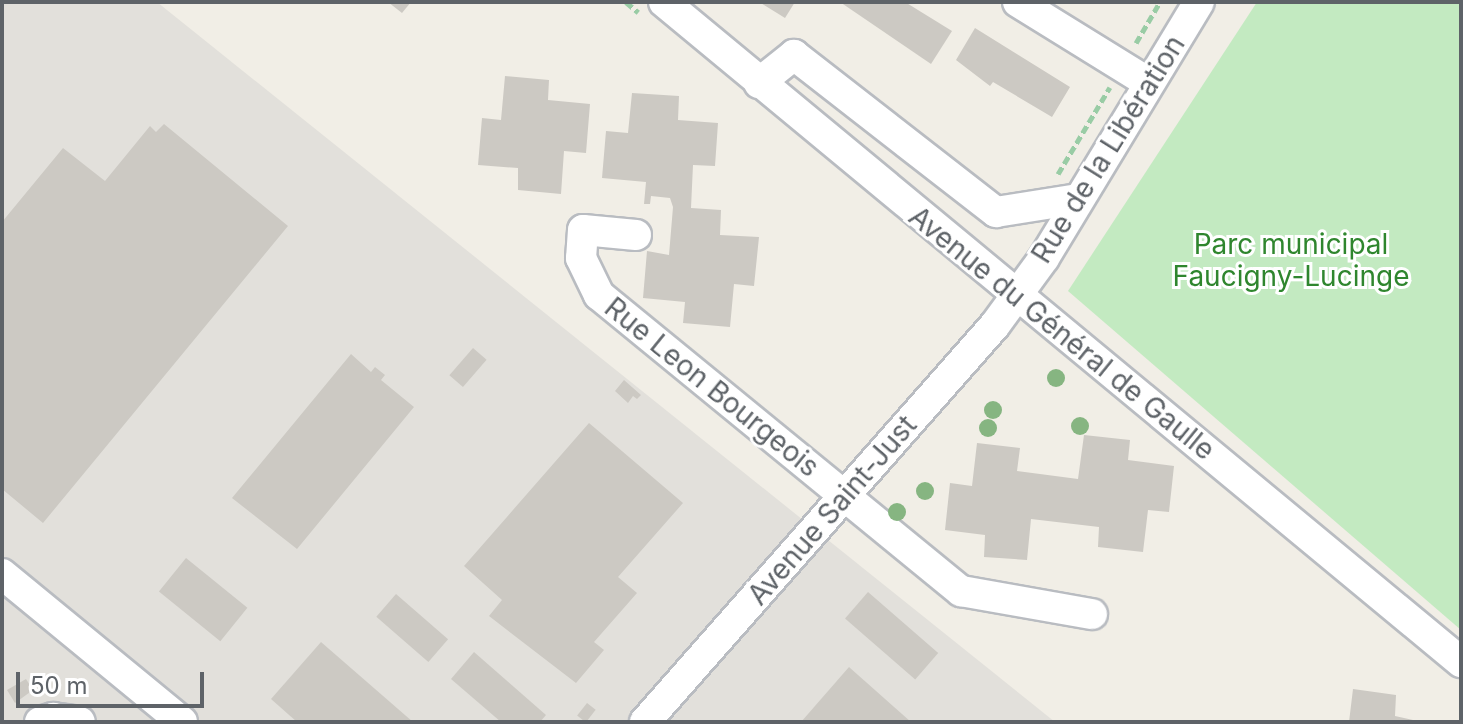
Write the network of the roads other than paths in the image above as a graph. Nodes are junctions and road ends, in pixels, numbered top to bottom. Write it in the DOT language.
graph roads {
  1 [pos="664,2"];
  2 [pos="1018,2"];
  3 [pos="1199,2"];
  4 [pos="759,83"];
  5 [pos="1149,83"];
  6 [pos="1078,199"];
  7 [pos="636,235"];
  8 [pos="1016,295"];
  9 [pos="845,496"];
  10 [pos="2,574"];
  11 [pos="1092,614"];
  12 [pos="1461,662"];
  13 [pos="40,722"];
  14 [pos="80,722"];
  15 [pos="182,722"];
  16 [pos="645,722"];
  1 -- 4 [label="street, Avenue du Général de Gaulle"];
  2 -- 5 [label="street"];
  3 -- 5 [label="street, Rue de la Libération"];
  4 -- 6 [label="street"];
  4 -- 8 [label="street, Avenue du Général de Gaulle"];
  5 -- 6 [label="street, Rue de la Libération"];
  6 -- 8 [label="street, Rue de la Libération"];
  7 -- 9 [label="street, Rue Leon Bourgeois"];
  8 -- 9 [label="street, Avenue Saint-Just"];
  8 -- 12 [label="street, Avenue du Général de Gaulle"];
  9 -- 11 [label="street"];
  9 -- 16 [label="street, Avenue Saint-Just"];
  10 -- 15 [label="street"];
  13 -- 14 [label="street"];
}
